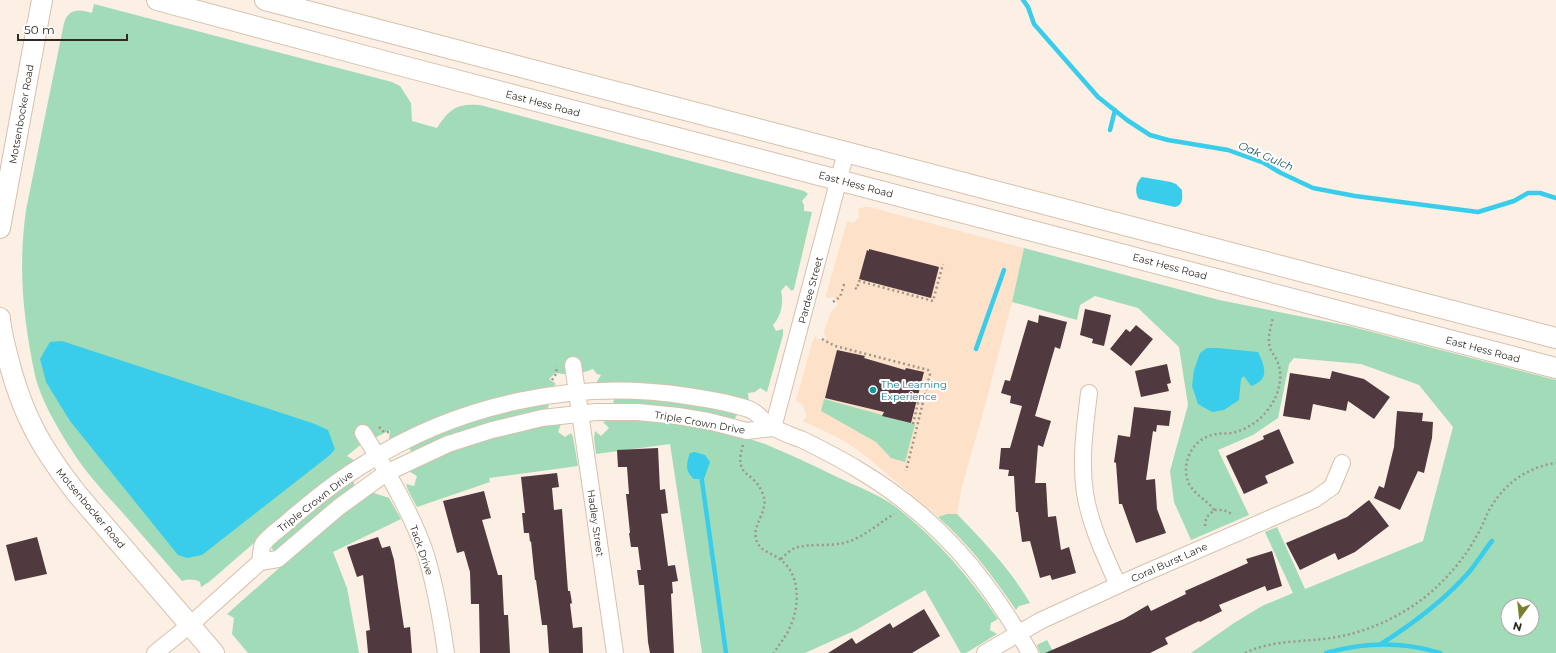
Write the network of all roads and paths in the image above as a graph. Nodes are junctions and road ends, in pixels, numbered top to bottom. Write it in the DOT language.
graph roads {
  1 [pos="42,0"];
  2 [pos="157,0"];
  3 [pos="265,0"];
  4 [pos="846,152"];
  5 [pos="839,180"];
  6 [pos="0,228"];
  7 [pos="943,264"];
  8 [pos="846,286"];
  9 [pos="855,288"];
  10 [pos="834,302"];
  11 [pos="0,318"];
  12 [pos="1273,318"];
  13 [pos="1556,338"];
  14 [pos="822,339"];
  15 [pos="573,365"];
  16 [pos="1556,368"];
  17 [pos="577,392"];
  18 [pos="1089,393"];
  19 [pos="923,404"];
  20 [pos="580,413"];
  21 [pos="913,424"];
  22 [pos="773,428"];
  23 [pos="362,433"];
  24 [pos="743,445"];
  25 [pos="377,455"];
  26 [pos="1342,463"];
  27 [pos="1556,463"];
  28 [pos="906,471"];
  29 [pos="386,473"];
  30 [pos="1214,510"];
  31 [pos="894,514"];
  32 [pos="1232,514"];
  33 [pos="1205,526"];
  34 [pos="780,559"];
  35 [pos="260,562"];
  36 [pos="1118,585"];
  37 [pos="190,624"];
  38 [pos="1019,633"];
  39 [pos="155,653"];
  40 [pos="214,653"];
  41 [pos="446,653"];
  42 [pos="615,653"];
  43 [pos="774,653"];
  44 [pos="986,653"];
  45 [pos="1030,653"];
  46 [pos="1245,653"];
  1 -- 6 [label="main road, Motsenbocker Road"];
  2 -- 5 [label="main road, East Hess Road"];
  3 -- 4 [label="main road"];
  4 -- 5 [label="street, Pardee Street"];
  4 -- 13 [label="main road"];
  5 -- 16 [label="main road, East Hess Road"];
  5 -- 22 [label="street, Pardee Street"];
  7 -- 9 [label="path"];
  8 -- 10 [label="path"];
  11 -- 37 [label="main road, Motsenbocker Road"];
  12 -- 30 [label="path"];
  14 -- 19 [label="path"];
  15 -- 17 [label="street, Hadley Street"];
  17 -- 20 [label="street, Hadley Street"];
  17 -- 22 [label="street, Triple Crown Drive"];
  17 -- 25 [label="street, Triple Crown Drive"];
  18 -- 36 [label="street"];
  19 -- 21 [label="path"];
  19 -- 28 [label="path"];
  20 -- 22 [label="street, Triple Crown Drive"];
  20 -- 29 [label="street, Triple Crown Drive"];
  20 -- 42 [label="street, Hadley Street"];
  22 -- 38 [label="street, Triple Crown Drive"];
  23 -- 25 [label="street, Tack Drive"];
  24 -- 34 [label="path"];
  25 -- 29 [label="street, Tack Drive"];
  25 -- 35 [label="street, Triple Crown Drive"];
  26 -- 36 [label="street, Coral Burst Lane"];
  27 -- 46 [label="path"];
  29 -- 35 [label="street, Triple Crown Drive"];
  29 -- 41 [label="street, Tack Drive"];
  30 -- 32 [label="path"];
  30 -- 33 [label="path"];
  31 -- 34 [label="path"];
  34 -- 43 [label="path"];
  35 -- 37 [label="street, Triple Crown Drive"];
  36 -- 38 [label="street, Coral Burst Lane"];
  37 -- 39 [label="street, Triple Crown Drive"];
  37 -- 40 [label="main road, Motsenbocker Road"];
  38 -- 44 [label="street, Coral Burst Lane"];
  38 -- 45 [label="street, Triple Crown Drive"];
}
